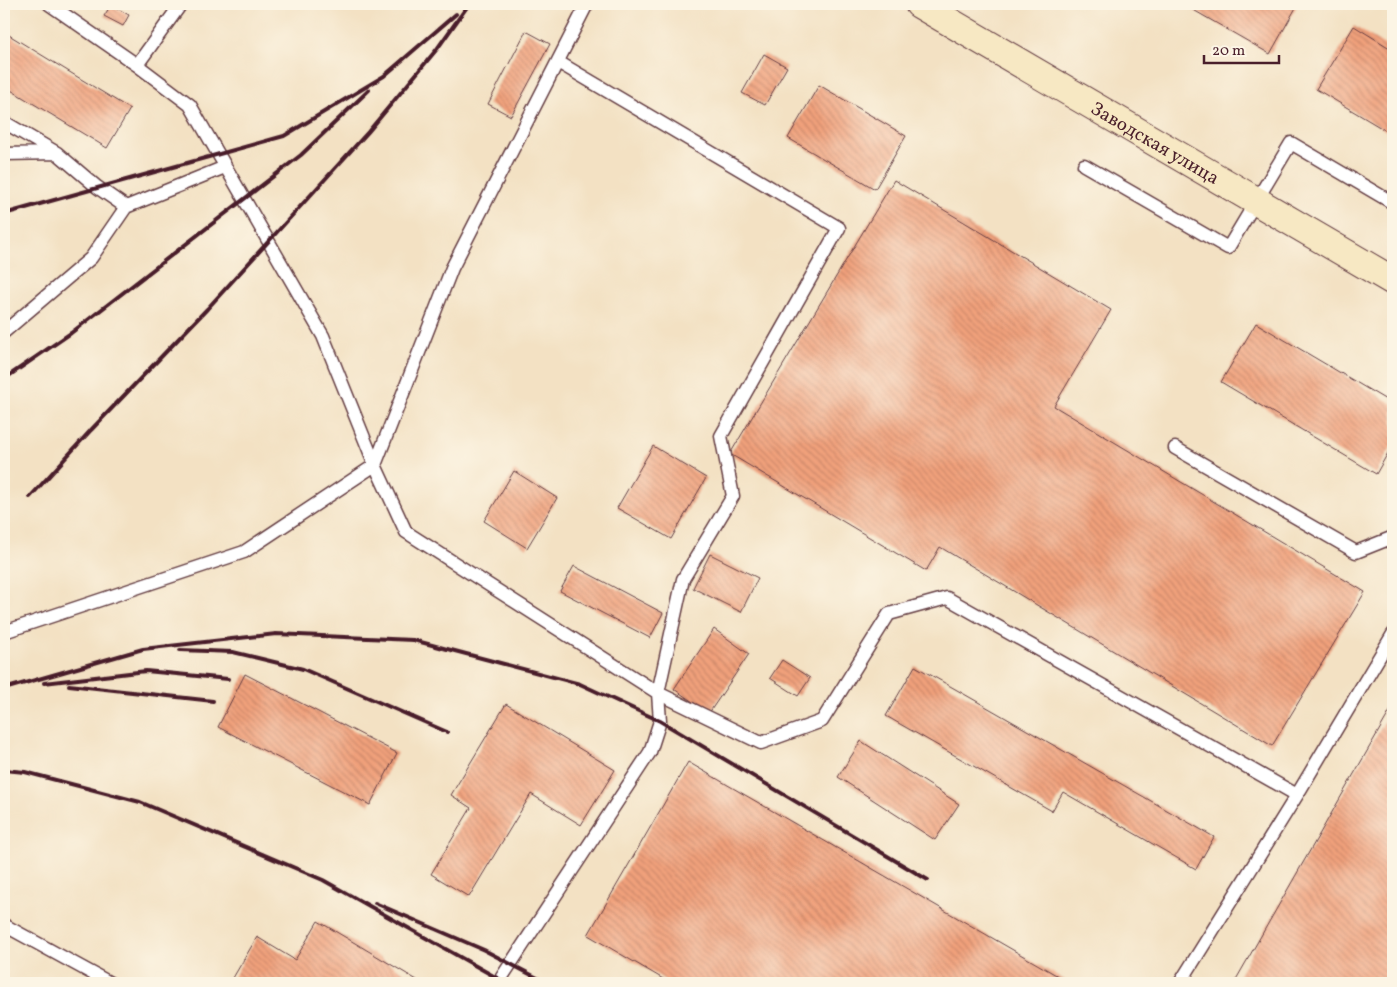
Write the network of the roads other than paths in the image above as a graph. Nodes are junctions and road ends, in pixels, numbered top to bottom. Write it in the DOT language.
graph roads {
  1 [pos="49,4"];
  2 [pos="181,4"];
  3 [pos="587,4"];
  4 [pos="919,4"];
  5 [pos="558,62"];
  6 [pos="137,65"];
  7 [pos="4,122"];
  8 [pos="57,153"];
  9 [pos="4,154"];
  10 [pos="1084,165"];
  11 [pos="225,167"];
  12 [pos="1256,200"];
  13 [pos="1393,203"];
  14 [pos="126,207"];
  15 [pos="1393,281"];
  16 [pos="4,332"];
  17 [pos="1175,448"];
  18 [pos="375,465"];
  19 [pos="1393,537"];
  20 [pos="4,632"];
  21 [pos="1393,634"];
  22 [pos="658,693"];
  23 [pos="1298,795"];
  24 [pos="4,926"];
  25 [pos="110,983"];
  26 [pos="498,983"];
  27 [pos="1180,983"];
  1 -- 6 [label="lane"];
  2 -- 6 [label="lane"];
  3 -- 5 [label="lane"];
  4 -- 12 [label="street, Заводская улица"];
  5 -- 18 [label="lane"];
  5 -- 22 [label="lane"];
  6 -- 11 [label="lane"];
  7 -- 8 [label="lane"];
  8 -- 9 [label="lane"];
  8 -- 14 [label="lane"];
  10 -- 12 [label="lane"];
  11 -- 14 [label="lane"];
  11 -- 18 [label="lane"];
  12 -- 13 [label="lane"];
  12 -- 15 [label="street, Заводская улица"];
  14 -- 16 [label="lane"];
  17 -- 19 [label="lane"];
  18 -- 20 [label="lane"];
  18 -- 22 [label="lane"];
  21 -- 23 [label="lane"];
  22 -- 23 [label="lane"];
  22 -- 26 [label="lane"];
  23 -- 27 [label="lane"];
  24 -- 25 [label="lane"];
}
